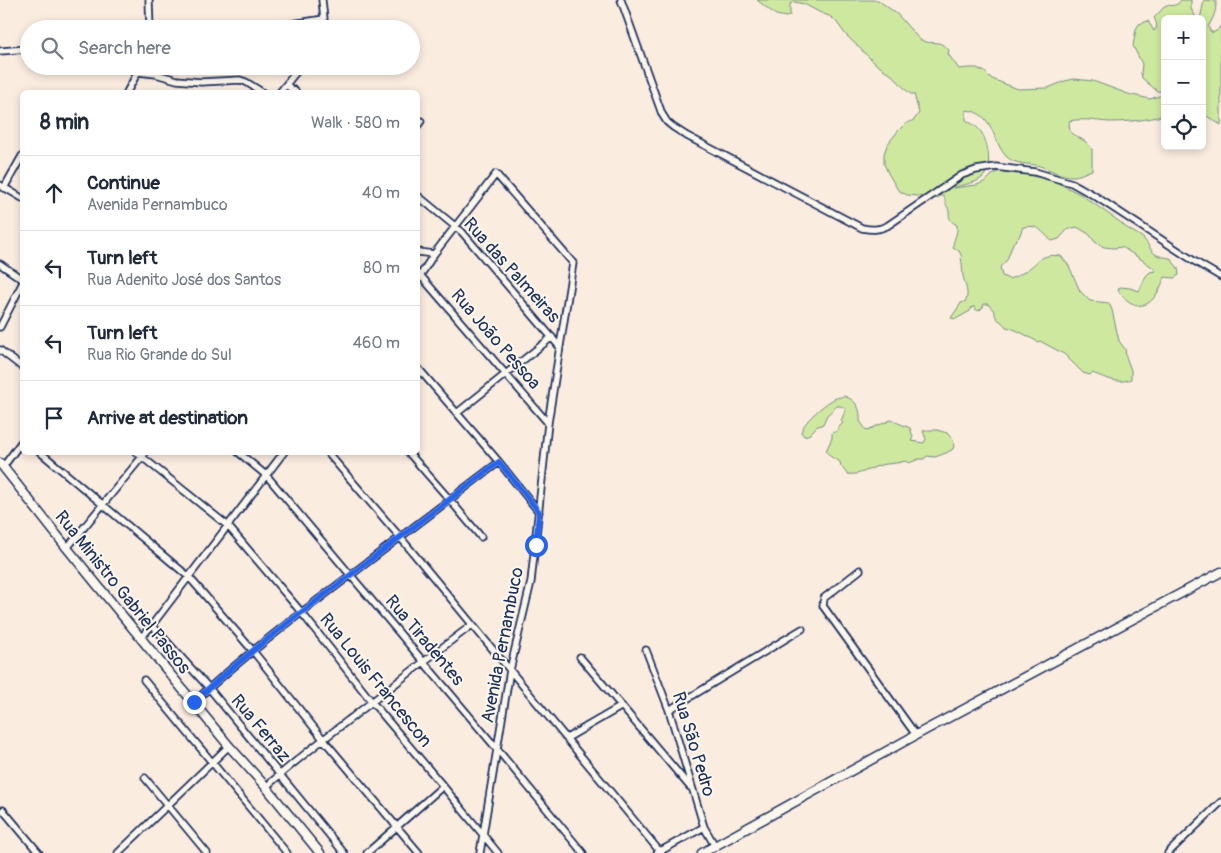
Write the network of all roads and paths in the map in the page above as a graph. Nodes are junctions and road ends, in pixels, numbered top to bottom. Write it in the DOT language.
graph roads {
  1 [pos="149,0"];
  2 [pos="322,0"];
  3 [pos="621,0"];
  4 [pos="324,19"];
  5 [pos="150,20"];
  6 [pos="318,20"];
  7 [pos="20,50"];
  8 [pos="0,51"];
  9 [pos="136,75"];
  10 [pos="160,75"];
  11 [pos="294,75"];
  12 [pos="286,85"];
  13 [pos="128,90"];
  14 [pos="259,90"];
  15 [pos="282,90"];
  16 [pos="293,90"];
  17 [pos="20,159"];
  18 [pos="2,187"];
  19 [pos="20,197"];
  20 [pos="420,198"];
  21 [pos="455,227"];
  22 [pos="420,252"];
  23 [pos="434,254"];
  24 [pos="0,264"];
  25 [pos="420,275"];
  26 [pos="1221,277"];
  27 [pos="20,278"];
  28 [pos="420,278"];
  29 [pos="20,288"];
  30 [pos="0,327"];
  31 [pos="552,337"];
  32 [pos="559,346"];
  33 [pos="0,350"];
  34 [pos="20,365"];
  35 [pos="420,370"];
  36 [pos="506,373"];
  37 [pos="457,413"];
  38 [pos="548,423"];
  39 [pos="20,443"];
  40 [pos="44,455"];
  41 [pos="144,455"];
  42 [pos="242,455"];
  43 [pos="282,455"];
  44 [pos="331,455"];
  45 [pos="411,455"];
  46 [pos="499,462"];
  47 [pos="2,465"];
  48 [pos="267,476"];
  49 [pos="450,500"];
  50 [pos="102,505"];
  51 [pos="539,512"];
  52 [pos="228,526"];
  53 [pos="400,537"];
  54 [pos="481,537"];
  55 [pos="67,548"];
  56 [pos="860,570"];
  57 [pos="1221,572"];
  58 [pos="350,575"];
  59 [pos="189,577"];
  60 [pos="302,612"];
  61 [pos="472,624"];
  62 [pos="152,625"];
  63 [pos="802,629"];
  64 [pos="141,638"];
  65 [pos="646,650"];
  66 [pos="253,651"];
  67 [pos="580,657"];
  68 [pos="423,662"];
  69 [pos="510,670"];
  70 [pos="144,680"];
  71 [pos="208,688"];
  72 [pos="194,702"];
  73 [pos="372,702"];
  74 [pos="622,706"];
  75 [pos="670,710"];
  76 [pos="916,735"];
  77 [pos="567,738"];
  78 [pos="323,739"];
  79 [pos="229,746"];
  80 [pos="498,749"];
  81 [pos="212,763"];
  82 [pos="280,774"];
  83 [pos="145,778"];
  84 [pos="444,786"];
  85 [pos="266,787"];
  86 [pos="692,789"];
  87 [pos="1221,802"];
  88 [pos="168,805"];
  89 [pos="3,810"];
  90 [pos="397,827"];
  91 [pos="704,827"];
  92 [pos="483,834"];
  93 [pos="715,846"];
  94 [pos="659,852"];
  95 [pos="705,852"];
  96 [pos="39,853"];
  97 [pos="118,853"];
  98 [pos="207,853"];
  99 [pos="287,853"];
  100 [pos="320,853"];
  101 [pos="344,853"];
  102 [pos="367,853"];
  103 [pos="418,853"];
  104 [pos="480,853"];
  105 [pos="498,853"];
  106 [pos="583,853"];
  107 [pos="1168,853"];
  1 -- 5 [label="street"];
  2 -- 4 [label="street"];
  3 -- 26 [label="street"];
  4 -- 6 [label="street"];
  7 -- 8 [label="street"];
  9 -- 13 [label="street"];
  10 -- 14 [label="street"];
  11 -- 12 [label="street"];
  12 -- 15 [label="street"];
  12 -- 16 [label="street"];
  17 -- 18 [label="street"];
  18 -- 19 [label="street"];
  20 -- 21 [label="street, Rua das Palmeiras"];
  21 -- 23 [label="street"];
  21 -- 31 [label="street, Rua das Palmeiras"];
  21 -- 32 [label="street, Avenida Pernambuco"];
  22 -- 23 [label="street"];
  23 -- 25 [label="street"];
  24 -- 27 [label="street"];
  28 -- 36 [label="street, Rua João Pessoa"];
  29 -- 30 [label="street"];
  31 -- 32 [label="street, Rua das Palmeiras"];
  31 -- 36 [label="street"];
  32 -- 38 [label="street, Avenida Pernambuco"];
  33 -- 34 [label="street"];
  35 -- 37 [label="street"];
  36 -- 37 [label="street"];
  36 -- 38 [label="street, Rua João Pessoa"];
  37 -- 46 [label="street"];
  38 -- 51 [label="street, Avenida Pernambuco"];
  39 -- 47 [label="street"];
  40 -- 50 [label="street"];
  41 -- 50 [label="street"];
  41 -- 52 [label="street, Rua Louis Francescon"];
  42 -- 48 [label="street, Rua Tiradentes"];
  43 -- 48 [label="street"];
  44 -- 53 [label="street"];
  45 -- 49 [label="street"];
  46 -- 49 [label="street"];
  46 -- 51 [label="street"];
  47 -- 55 [label="main road, Rua Ministro Gabriel Passos"];
  48 -- 52 [label="street"];
  48 -- 58 [label="street, Rua Tiradentes"];
  49 -- 53 [label="street"];
  49 -- 54 [label="street"];
  50 -- 55 [label="street"];
  50 -- 59 [label="street"];
  51 -- 69 [label="street, Avenida Pernambuco"];
  52 -- 59 [label="street"];
  52 -- 60 [label="street, Rua Louis Francescon"];
  53 -- 58 [label="street"];
  53 -- 61 [label="street"];
  55 -- 64 [label="main road, Rua Ministro Gabriel Passos"];
  56 -- 76 [label="street"];
  57 -- 76 [label="main road"];
  58 -- 60 [label="street"];
  58 -- 68 [label="street, Rua Tiradentes"];
  59 -- 62 [label="street"];
  59 -- 66 [label="street"];
  60 -- 66 [label="street"];
  60 -- 73 [label="street, Rua Louis Francescon"];
  61 -- 68 [label="street"];
  61 -- 69 [label="street"];
  62 -- 64 [label="street"];
  62 -- 71 [label="street, Rua Ferraz"];
  63 -- 75 [label="street"];
  64 -- 72 [label="main road, Rua Ministro Gabriel Passos"];
  65 -- 75 [label="street, Rua São Pedro"];
  66 -- 71 [label="street"];
  66 -- 78 [label="street"];
  67 -- 74 [label="street"];
  68 -- 73 [label="street"];
  68 -- 80 [label="street, Rua Tiradentes"];
  69 -- 77 [label="street"];
  69 -- 80 [label="street, Avenida Pernambuco"];
  70 -- 81 [label="street"];
  71 -- 72 [label="street"];
  71 -- 82 [label="street, Rua Ferraz"];
  72 -- 79 [label="main road, Rua Ministro Gabriel Passos"];
  73 -- 78 [label="street"];
  73 -- 84 [label="street, Rua Louis Francescon"];
  74 -- 77 [label="street"];
  74 -- 86 [label="street"];
  75 -- 86 [label="street, Rua São Pedro"];
  76 -- 93 [label="main road"];
  77 -- 94 [label="street"];
  78 -- 82 [label="street"];
  78 -- 90 [label="street"];
  79 -- 81 [label="street"];
  79 -- 85 [label="main road, Rua Ministro Gabriel Passos"];
  80 -- 92 [label="street, Avenida Pernambuco"];
  80 -- 106 [label="street, Rua Tiradentes"];
  81 -- 88 [label="street"];
  81 -- 99 [label="street"];
  82 -- 85 [label="street"];
  82 -- 101 [label="street, Rua Ferraz"];
  83 -- 88 [label="street"];
  84 -- 90 [label="street"];
  84 -- 92 [label="street, Rua Louis Francescon"];
  85 -- 100 [label="main road, Rua Ministro Gabriel Passos"];
  86 -- 91 [label="street, Rua São Pedro"];
  87 -- 107 [label="street"];
  88 -- 97 [label="street"];
  88 -- 98 [label="street"];
  89 -- 96 [label="street"];
  90 -- 102 [label="street"];
  90 -- 103 [label="street"];
  91 -- 93 [label="street, Rua São Pedro"];
  91 -- 94 [label="street"];
  92 -- 104 [label="street, Avenida Pernambuco"];
  92 -- 105 [label="street, Rua Louis Francescon"];
  93 -- 95 [label="main road"];
}
